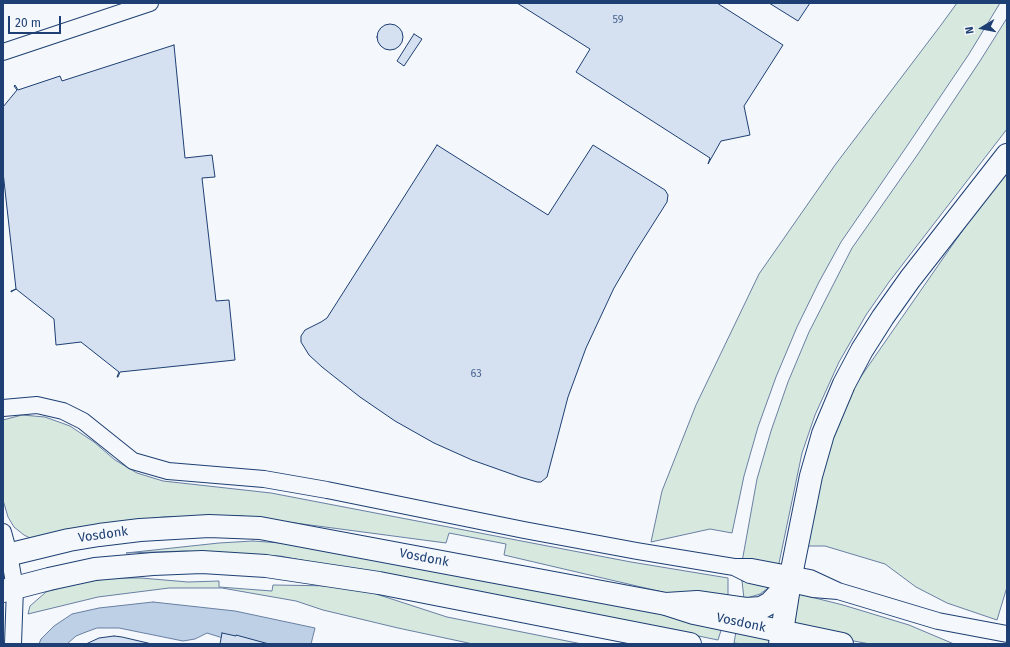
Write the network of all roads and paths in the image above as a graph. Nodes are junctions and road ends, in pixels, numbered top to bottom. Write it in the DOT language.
graph roads {
  1 [pos="150,3"];
  2 [pos="3,52"];
  3 [pos="1007,154"];
  4 [pos="3,408"];
  5 [pos="3,532"];
  6 [pos="6,555"];
  7 [pos="790,579"];
  8 [pos="9,590"];
  9 [pos="666,604"];
  10 [pos="1007,634"];
  11 [pos="781,638"];
  12 [pos="13,644"];
  13 [pos="690,644"];
  14 [pos="842,644"];
  1 -- 2 [label="street"];
  3 -- 7 [label="main road"];
  4 -- 7 [label="street"];
  5 -- 6 [label="street"];
  6 -- 8 [label="street"];
  6 -- 9 [label="main road, Vosdonk"];
  7 -- 9 [label="main road"];
  7 -- 10 [label="street"];
  7 -- 11 [label="main road"];
  8 -- 12 [label="street"];
  8 -- 13 [label="main road"];
  9 -- 11 [label="main road, Vosdonk"];
  11 -- 14 [label="main road, Vosdonk"];
}
